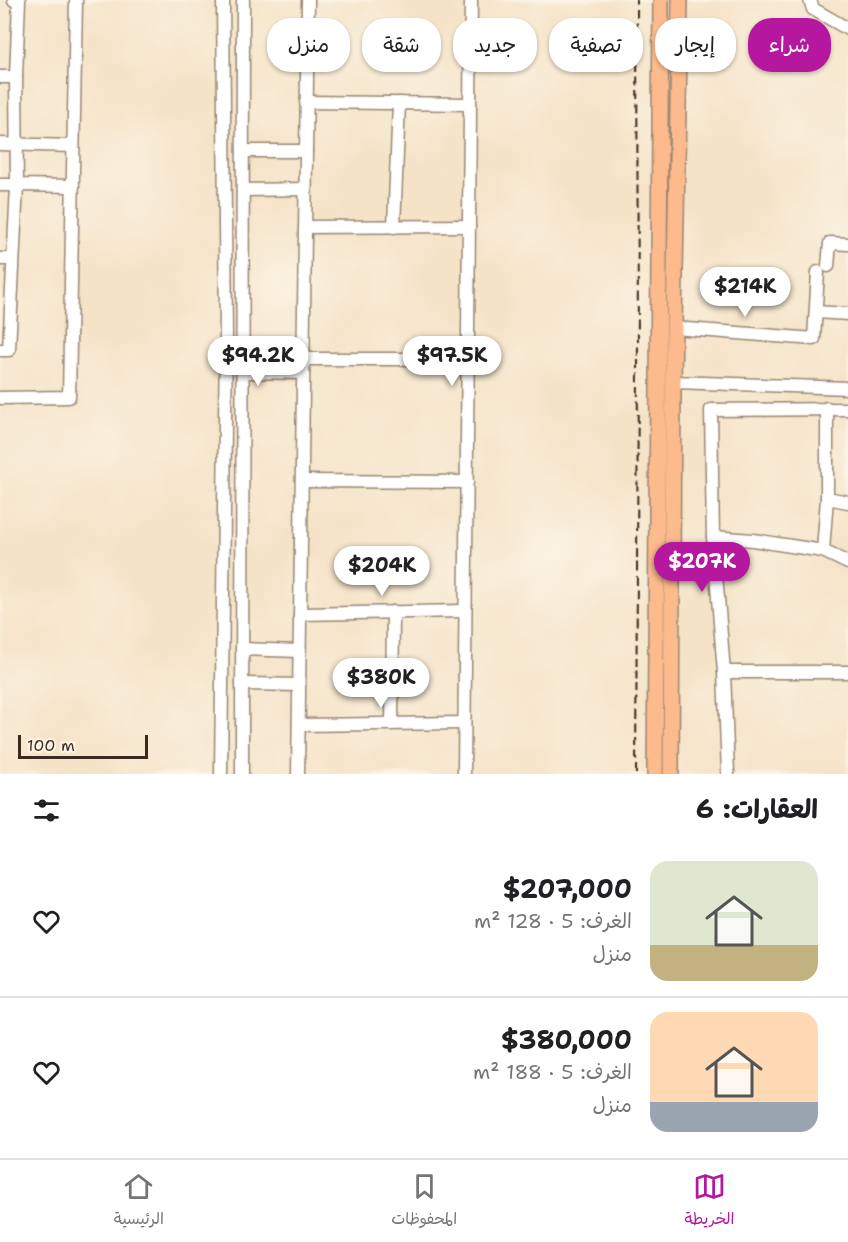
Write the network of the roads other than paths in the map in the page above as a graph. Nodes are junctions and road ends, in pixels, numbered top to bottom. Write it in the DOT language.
graph roads {
  1 [pos="14,0"];
  2 [pos="76,0"];
  3 [pos="223,0"];
  4 [pos="243,0"];
  5 [pos="308,0"];
  6 [pos="471,0"];
  7 [pos="661,0"];
  8 [pos="810,0"];
  9 [pos="684,2"];
  10 [pos="848,29"];
  11 [pos="0,77"];
  12 [pos="16,77"];
  13 [pos="306,102"];
  14 [pos="399,103"];
  15 [pos="470,104"];
  16 [pos="0,144"];
  17 [pos="16,145"];
  18 [pos="74,146"];
  19 [pos="243,151"];
  20 [pos="306,152"];
  21 [pos="0,185"];
  22 [pos="17,185"];
  23 [pos="73,186"];
  24 [pos="305,189"];
  25 [pos="243,190"];
  26 [pos="469,226"];
  27 [pos="305,227"];
  28 [pos="394,227"];
  29 [pos="848,244"];
  30 [pos="0,259"];
  31 [pos="13,259"];
  32 [pos="816,312"];
  33 [pos="848,314"];
  34 [pos="674,328"];
  35 [pos="0,350"];
  36 [pos="303,359"];
  37 [pos="468,359"];
  38 [pos="244,372"];
  39 [pos="303,373"];
  40 [pos="673,382"];
  41 [pos="848,388"];
  42 [pos="0,398"];
  43 [pos="827,408"];
  44 [pos="848,409"];
  45 [pos="302,481"];
  46 [pos="467,482"];
  47 [pos="827,498"];
  48 [pos="848,502"];
  49 [pos="713,537"];
  50 [pos="823,551"];
  51 [pos="848,563"];
  52 [pos="465,611"];
  53 [pos="393,612"];
  54 [pos="300,614"];
  55 [pos="242,649"];
  56 [pos="299,651"];
  57 [pos="724,672"];
  58 [pos="848,672"];
  59 [pos="242,684"];
  60 [pos="299,685"];
  61 [pos="464,723"];
  62 [pos="392,724"];
  63 [pos="299,725"];
  64 [pos="221,774"];
  65 [pos="242,774"];
  66 [pos="298,774"];
  67 [pos="464,774"];
  68 [pos="655,774"];
  69 [pos="670,774"];
  70 [pos="728,774"];
  1 -- 12 [label="street"];
  2 -- 18 [label="street"];
  3 -- 64 [label="street"];
  4 -- 19 [label="street"];
  5 -- 13 [label="street"];
  6 -- 15 [label="street"];
  7 -- 68 [label="main road"];
  8 -- 10 [label="street"];
  9 -- 34 [label="main road"];
  11 -- 12 [label="street"];
  12 -- 17 [label="street"];
  13 -- 14 [label="street"];
  13 -- 20 [label="street"];
  14 -- 15 [label="street"];
  14 -- 28 [label="street"];
  15 -- 26 [label="street"];
  16 -- 17 [label="street"];
  17 -- 18 [label="street"];
  17 -- 22 [label="street"];
  18 -- 23 [label="street"];
  19 -- 20 [label="street"];
  19 -- 25 [label="street"];
  20 -- 24 [label="street"];
  21 -- 22 [label="street"];
  22 -- 23 [label="street"];
  22 -- 31 [label="street"];
  23 -- 42 [label="street"];
  24 -- 25 [label="street"];
  24 -- 27 [label="street"];
  25 -- 38 [label="street"];
  26 -- 28 [label="street"];
  26 -- 37 [label="street"];
  27 -- 28 [label="street"];
  27 -- 36 [label="street"];
  29 -- 32 [label="street"];
  30 -- 31 [label="street"];
  31 -- 35 [label="street"];
  32 -- 33 [label="street"];
  32 -- 34 [label="street"];
  34 -- 40 [label="main road"];
  36 -- 37 [label="street"];
  36 -- 39 [label="street"];
  37 -- 46 [label="street"];
  38 -- 39 [label="street"];
  38 -- 55 [label="street"];
  39 -- 45 [label="street"];
  40 -- 41 [label="street"];
  40 -- 69 [label="main road"];
  43 -- 44 [label="street"];
  43 -- 47 [label="street"];
  43 -- 49 [label="street"];
  45 -- 46 [label="street"];
  45 -- 54 [label="street"];
  46 -- 52 [label="street"];
  47 -- 48 [label="street"];
  47 -- 50 [label="street"];
  49 -- 50 [label="street"];
  49 -- 57 [label="street"];
  50 -- 51 [label="street"];
  52 -- 53 [label="street"];
  52 -- 61 [label="street"];
  53 -- 54 [label="street"];
  53 -- 62 [label="street"];
  54 -- 56 [label="street"];
  55 -- 56 [label="street"];
  55 -- 59 [label="street"];
  56 -- 60 [label="street"];
  57 -- 58 [label="street"];
  57 -- 70 [label="street"];
  59 -- 60 [label="street"];
  59 -- 65 [label="street"];
  60 -- 63 [label="street"];
  61 -- 62 [label="street"];
  61 -- 67 [label="street"];
  62 -- 63 [label="street"];
  63 -- 66 [label="street"];
}
